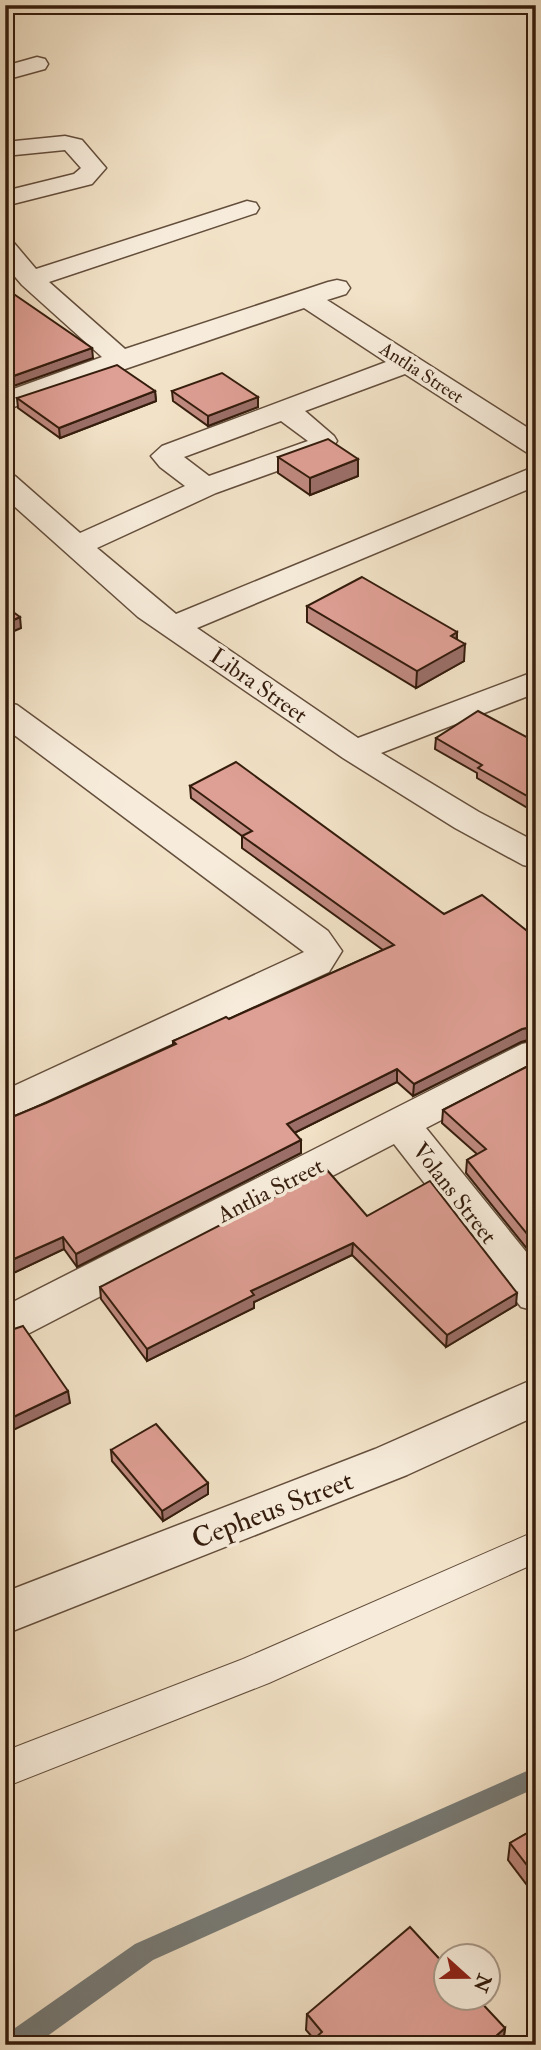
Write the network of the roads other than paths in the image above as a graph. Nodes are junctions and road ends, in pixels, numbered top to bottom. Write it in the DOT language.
graph roads {
  1 [pos="37,64"];
  2 [pos="5,73"];
  3 [pos="5,149"];
  4 [pos="5,200"];
  5 [pos="247,208"];
  6 [pos="5,248"];
  7 [pos="31,279"];
  8 [pos="337,288"];
  9 [pos="308,299"];
  10 [pos="121,360"];
  11 [pos="408,363"];
  12 [pos="5,402"];
  13 [pos="284,409"];
  14 [pos="536,446"];
  15 [pos="536,475"];
  16 [pos="5,482"];
  17 [pos="206,487"];
  18 [pos="76,546"];
  19 [pos="176,626"];
  20 [pos="528,691"];
  21 [pos="5,712"];
  22 [pos="355,751"];
  23 [pos="536,857"];
  24 [pos="536,1054"];
  25 [pos="5,1106"];
  26 [pos="400,1123"];
  27 [pos="536,1295"];
  28 [pos="5,1326"];
  29 [pos="536,1396"];
  30 [pos="536,1546"];
  31 [pos="5,1613"];
  32 [pos="5,1769"];
  1 -- 2 [label="street"];
  3 -- 4 [label="street"];
  5 -- 7 [label="street"];
  6 -- 7 [label="street"];
  7 -- 10 [label="street"];
  8 -- 9 [label="street"];
  9 -- 10 [label="street"];
  9 -- 11 [label="street, Antlia Street"];
  10 -- 12 [label="street"];
  11 -- 13 [label="street"];
  11 -- 14 [label="street, Antlia Street"];
  13 -- 17 [label="street"];
  13 -- 17 [label="street"];
  15 -- 19 [label="street"];
  16 -- 18 [label="street, Libra Street"];
  17 -- 18 [label="street"];
  18 -- 19 [label="street, Libra Street"];
  19 -- 22 [label="street, Libra Street"];
  20 -- 22 [label="street"];
  21 -- 25 [label="street"];
  22 -- 23 [label="street, Libra Street"];
  24 -- 26 [label="street, Antlia Street"];
  26 -- 27 [label="street, Volans Street"];
  26 -- 28 [label="street, Antlia Street"];
  29 -- 31 [label="street, Cepheus Street"];
  30 -- 32 [label="lane"];
}
